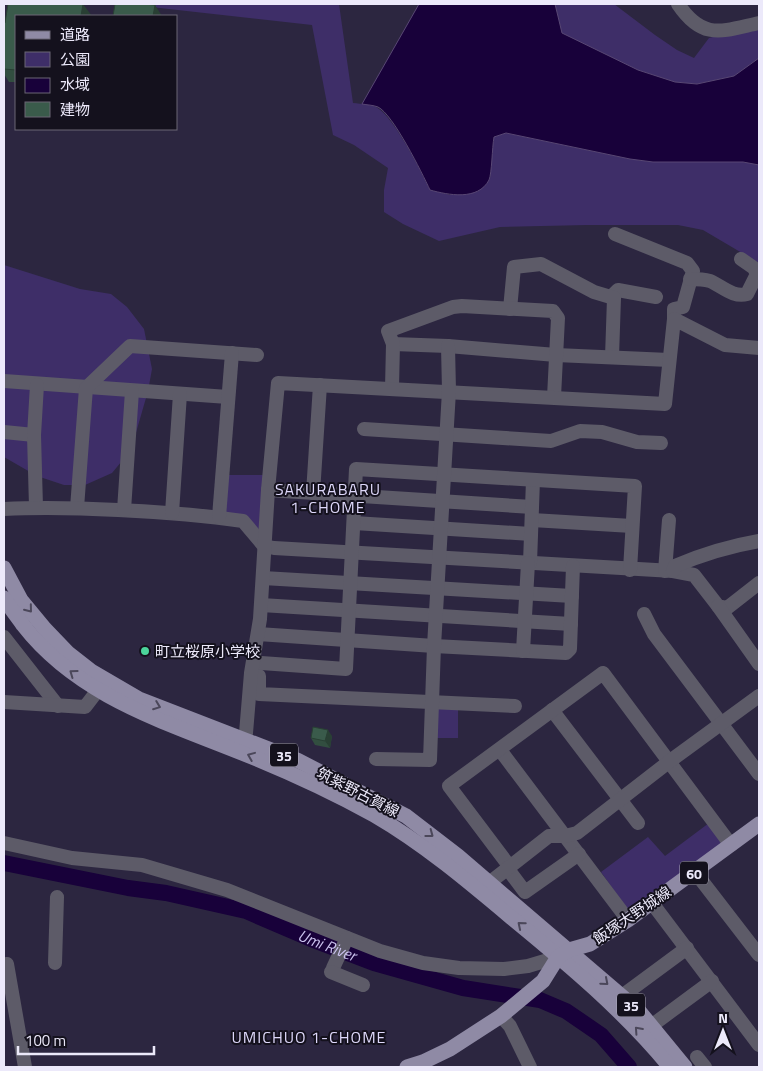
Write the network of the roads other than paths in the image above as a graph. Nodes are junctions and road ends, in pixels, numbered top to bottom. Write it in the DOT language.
graph roads {
  1 [pos="678,4"];
  2 [pos="759,22"];
  3 [pos="615,234"];
  4 [pos="741,259"];
  5 [pos="690,279"];
  6 [pos="611,297"];
  7 [pos="656,298"];
  8 [pos="510,309"];
  9 [pos="674,319"];
  10 [pos="393,344"];
  11 [pos="448,346"];
  12 [pos="759,348"];
  13 [pos="232,353"];
  14 [pos="257,355"];
  15 [pos="556,355"];
  16 [pos="612,357"];
  17 [pos="669,360"];
  18 [pos="4,382"];
  19 [pos="320,384"];
  20 [pos="37,385"];
  21 [pos="86,388"];
  22 [pos="392,388"];
  23 [pos="132,391"];
  24 [pos="450,392"];
  25 [pos="180,394"];
  26 [pos="228,397"];
  27 [pos="554,397"];
  28 [pos="364,429"];
  29 [pos="4,432"];
  30 [pos="34,434"];
  31 [pos="446,434"];
  32 [pos="662,443"];
  33 [pos="444,474"];
  34 [pos="533,480"];
  35 [pos="268,490"];
  36 [pos="313,493"];
  37 [pos="355,496"];
  38 [pos="442,502"];
  39 [pos="36,507"];
  40 [pos="77,508"];
  41 [pos="4,509"];
  42 [pos="124,510"];
  43 [pos="172,513"];
  44 [pos="532,514"];
  45 [pos="219,517"];
  46 [pos="669,520"];
  47 [pos="354,523"];
  48 [pos="632,526"];
  49 [pos="441,529"];
  50 [pos="531,534"];
  51 [pos="759,541"];
  52 [pos="264,546"];
  53 [pos="352,554"];
  54 [pos="439,559"];
  55 [pos="529,563"];
  56 [pos="573,566"];
  57 [pos="4,568"];
  58 [pos="630,570"];
  59 [pos="669,571"];
  60 [pos="263,578"];
  61 [pos="351,583"];
  62 [pos="759,583"];
  63 [pos="437,588"];
  64 [pos="526,593"];
  65 [pos="572,596"];
  66 [pos="4,598"];
  67 [pos="261,606"];
  68 [pos="718,606"];
  69 [pos="349,611"];
  70 [pos="644,614"];
  71 [pos="436,616"];
  72 [pos="524,621"];
  73 [pos="571,624"];
  74 [pos="4,637"];
  75 [pos="257,640"];
  76 [pos="348,640"];
  77 [pos="434,646"];
  78 [pos="9,650"];
  79 [pos="524,650"];
  80 [pos="261,663"];
  81 [pos="759,664"];
  82 [pos="98,690"];
  83 [pos="759,696"];
  84 [pos="4,702"];
  85 [pos="432,702"];
  86 [pos="58,706"];
  87 [pos="515,706"];
  88 [pos="552,710"];
  89 [pos="725,722"];
  90 [pos="244,740"];
  91 [pos="744,740"];
  92 [pos="500,750"];
  93 [pos="376,759"];
  94 [pos="670,761"];
  95 [pos="759,774"];
  96 [pos="620,800"];
  97 [pos="638,823"];
  98 [pos="759,824"];
  99 [pos="565,836"];
  100 [pos="4,843"];
  101 [pos="731,845"];
  102 [pos="579,854"];
  103 [pos="508,868"];
  104 [pos="695,872"];
  105 [pos="489,883"];
  106 [pos="57,897"];
  107 [pos="652,903"];
  108 [pos="628,920"];
  109 [pos="345,941"];
  110 [pos="687,948"];
  111 [pos="563,954"];
  112 [pos="759,954"];
  113 [pos="55,963"];
  114 [pos="7,964"];
  115 [pos="712,981"];
  116 [pos="362,984"];
  117 [pos="622,996"];
  118 [pos="505,1013"];
  119 [pos="651,1026"];
  120 [pos="759,1045"];
  121 [pos="25,1067"];
  122 [pos="407,1067"];
  123 [pos="530,1067"];
  124 [pos="670,1067"];
  125 [pos="685,1067"];
  1 -- 2 [label="street"];
  3 -- 5 [label="street"];
  4 -- 5 [label="street"];
  5 -- 9 [label="street"];
  6 -- 7 [label="street"];
  6 -- 8 [label="street"];
  6 -- 16 [label="street"];
  8 -- 10 [label="street"];
  8 -- 15 [label="street"];
  9 -- 12 [label="street"];
  9 -- 17 [label="street"];
  10 -- 11 [label="street"];
  10 -- 22 [label="street"];
  11 -- 15 [label="street"];
  11 -- 24 [label="street"];
  13 -- 14 [label="street"];
  13 -- 21 [label="street"];
  13 -- 26 [label="street"];
  15 -- 16 [label="street"];
  15 -- 27 [label="street"];
  16 -- 17 [label="street"];
  17 -- 27 [label="street"];
  18 -- 20 [label="street"];
  19 -- 22 [label="street"];
  19 -- 35 [label="street"];
  19 -- 36 [label="street"];
  20 -- 21 [label="street"];
  20 -- 30 [label="street"];
  21 -- 23 [label="street"];
  21 -- 40 [label="street"];
  22 -- 24 [label="street"];
  23 -- 25 [label="street"];
  23 -- 42 [label="street"];
  24 -- 27 [label="street"];
  24 -- 31 [label="street"];
  25 -- 26 [label="street"];
  25 -- 43 [label="street"];
  26 -- 45 [label="street"];
  28 -- 31 [label="street"];
  29 -- 30 [label="street"];
  30 -- 39 [label="street"];
  31 -- 32 [label="street"];
  31 -- 33 [label="street"];
  33 -- 34 [label="street"];
  33 -- 37 [label="street"];
  33 -- 38 [label="street"];
  34 -- 44 [label="street"];
  34 -- 48 [label="street"];
  35 -- 36 [label="street"];
  35 -- 52 [label="street"];
  36 -- 37 [label="street"];
  37 -- 38 [label="street"];
  37 -- 47 [label="street"];
  38 -- 44 [label="street"];
  38 -- 49 [label="street"];
  39 -- 40 [label="street"];
  39 -- 41 [label="street"];
  40 -- 42 [label="street"];
  42 -- 43 [label="street"];
  43 -- 45 [label="street"];
  44 -- 48 [label="street"];
  44 -- 50 [label="street"];
  45 -- 52 [label="street"];
  46 -- 59 [label="street"];
  47 -- 49 [label="street"];
  47 -- 53 [label="street"];
  48 -- 58 [label="street"];
  49 -- 50 [label="street"];
  49 -- 54 [label="street"];
  50 -- 55 [label="street"];
  51 -- 59 [label="street"];
  52 -- 53 [label="street"];
  52 -- 60 [label="street"];
  53 -- 54 [label="street"];
  53 -- 61 [label="street"];
  54 -- 55 [label="street"];
  54 -- 63 [label="street"];
  55 -- 56 [label="street"];
  55 -- 64 [label="street"];
  56 -- 58 [label="street"];
  56 -- 65 [label="street"];
  57 -- 90 [label="main road, 筑紫野古賀線 / 35, one-way"];
  58 -- 59 [label="street"];
  59 -- 68 [label="street"];
  60 -- 61 [label="street"];
  60 -- 67 [label="street"];
  61 -- 63 [label="street"];
  61 -- 69 [label="street"];
  62 -- 68 [label="street"];
  63 -- 64 [label="street"];
  63 -- 71 [label="street"];
  64 -- 65 [label="street"];
  64 -- 72 [label="street"];
  65 -- 73 [label="street"];
  82 -- 66 [label="main road, 筑紫野古賀線 / 35, one-way"];
  67 -- 69 [label="street"];
  67 -- 75 [label="street"];
  68 -- 81 [label="street"];
  69 -- 71 [label="street"];
  69 -- 76 [label="street"];
  70 -- 89 [label="street"];
  71 -- 72 [label="street"];
  71 -- 77 [label="street"];
  72 -- 73 [label="street"];
  72 -- 79 [label="street"];
  73 -- 79 [label="street"];
  74 -- 78 [label="street"];
  75 -- 76 [label="street"];
  75 -- 80 [label="street"];
  75 -- 90 [label="street"];
  76 -- 77 [label="street"];
  76 -- 80 [label="street"];
  77 -- 79 [label="street"];
  77 -- 85 [label="street"];
  78 -- 86 [label="street"];
  80 -- 85 [label="street"];
  82 -- 86 [label="street"];
  111 -- 82 [label="main road, 筑紫野古賀線 / 35, one-way"];
  83 -- 89 [label="street"];
  84 -- 86 [label="street"];
  85 -- 87 [label="street"];
  85 -- 93 [label="street"];
  88 -- 92 [label="street"];
  88 -- 94 [label="street"];
  88 -- 96 [label="street"];
  89 -- 91 [label="street"];
  89 -- 94 [label="street"];
  89 -- 95 [label="street"];
  90 -- 105 [label="main road, 筑紫野古賀線 / 35, one-way"];
  92 -- 99 [label="street"];
  92 -- 103 [label="street"];
  94 -- 96 [label="street"];
  94 -- 101 [label="street"];
  96 -- 97 [label="street"];
  96 -- 99 [label="street"];
  98 -- 101 [label="main road, 飯塚大野城線 / 60"];
  99 -- 102 [label="street"];
  99 -- 103 [label="street"];
  100 -- 109 [label="street"];
  101 -- 104 [label="main road, 飯塚大野城線 / 60"];
  102 -- 103 [label="street"];
  102 -- 108 [label="street"];
  103 -- 105 [label="street"];
  104 -- 107 [label="main road, 飯塚大野城線 / 60"];
  104 -- 112 [label="street"];
  105 -- 111 [label="main road, 筑紫野古賀線 / 35"];
  106 -- 113 [label="street"];
  107 -- 108 [label="main road, 飯塚大野城線 / 60"];
  107 -- 110 [label="street"];
  108 -- 111 [label="main road, 飯塚大野城線 / 60"];
  109 -- 111 [label="street"];
  109 -- 116 [label="street"];
  110 -- 115 [label="street"];
  110 -- 117 [label="street"];
  111 -- 117 [label="main road, 筑紫野古賀線 / 35, one-way"];
  111 -- 118 [label="main road"];
  124 -- 111 [label="main road, 筑紫野古賀線 / 35, one-way"];
  114 -- 121 [label="street"];
  115 -- 119 [label="street"];
  115 -- 120 [label="street"];
  117 -- 119 [label="main road, 筑紫野古賀線 / 35"];
  118 -- 122 [label="main road"];
  118 -- 123 [label="street"];
  119 -- 125 [label="main road, 筑紫野古賀線 / 35"];
}
